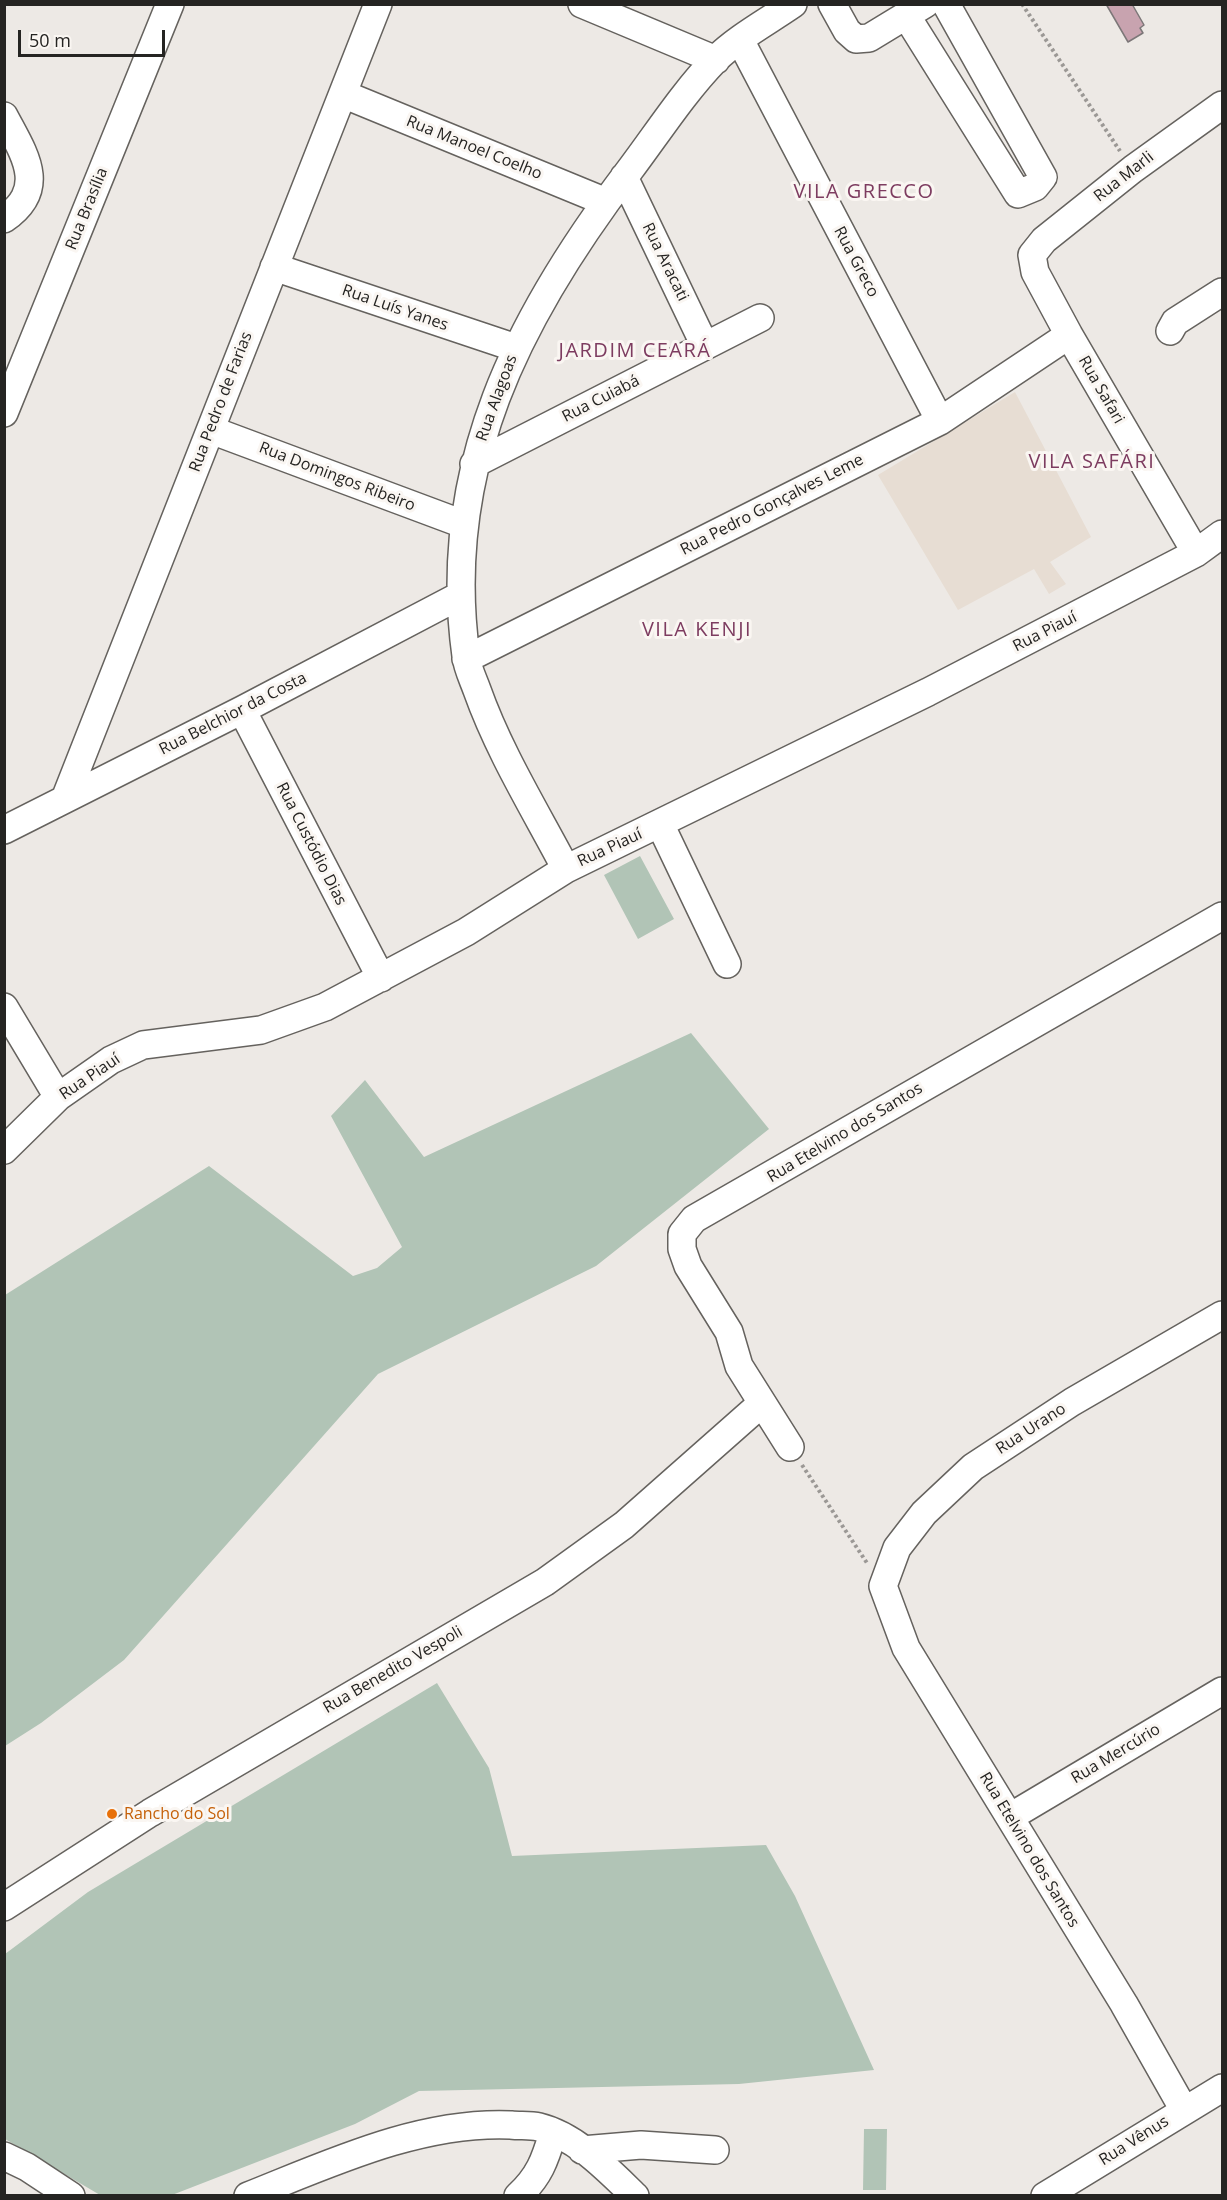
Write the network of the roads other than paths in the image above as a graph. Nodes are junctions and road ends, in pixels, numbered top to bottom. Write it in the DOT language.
graph roads {
  1 [pos="170,4"];
  2 [pos="378,4"];
  3 [pos="582,4"];
  4 [pos="792,4"];
  5 [pos="832,4"];
  6 [pos="946,4"];
  7 [pos="920,16"];
  8 [pos="740,40"];
  9 [pos="716,60"];
  10 [pos="343,94"];
  11 [pos="1222,105"];
  12 [pos="4,116"];
  13 [pos="624,177"];
  14 [pos="606,202"];
  15 [pos="4,219"];
  16 [pos="1032,255"];
  17 [pos="274,267"];
  18 [pos="1222,292"];
  19 [pos="760,318"];
  20 [pos="1170,331"];
  21 [pos="1069,335"];
  22 [pos="705,346"];
  23 [pos="516,348"];
  24 [pos="4,413"];
  25 [pos="940,421"];
  26 [pos="211,430"];
  27 [pos="474,464"];
  28 [pos="463,524"];
  29 [pos="1222,534"];
  30 [pos="1196,553"];
  31 [pos="461,594"];
  32 [pos="466,659"];
  33 [pos="242,710"];
  34 [pos="64,799"];
  35 [pos="660,824"];
  36 [pos="4,830"];
  37 [pos="566,869"];
  38 [pos="1222,916"];
  39 [pos="727,964"];
  40 [pos="381,978"];
  41 [pos="4,1007"];
  42 [pos="58,1097"];
  43 [pos="4,1150"];
  44 [pos="1222,1315"];
  45 [pos="761,1404"];
  46 [pos="790,1447"];
  47 [pos="883,1586"];
  48 [pos="1222,1690"];
  49 [pos="1010,1817"];
  50 [pos="4,1906"];
  51 [pos="1222,2088"];
  52 [pos="1184,2110"];
  53 [pos="554,2133"];
  54 [pos="582,2150"];
  55 [pos="716,2150"];
  56 [pos="4,2156"];
  57 [pos="71,2196"];
  58 [pos="248,2196"];
  59 [pos="518,2196"];
  60 [pos="635,2196"];
  61 [pos="1045,2196"];
  1 -- 24 [label="street, Rua Brasília"];
  2 -- 10 [label="street, Rua Pedro de Farias"];
  3 -- 9 [label="street"];
  4 -- 8 [label="street, Rua Alagoas"];
  5 -- 7 [label="street"];
  6 -- 7 [label="street"];
  8 -- 9 [label="street, Rua Alagoas"];
  8 -- 25 [label="street, Rua Greco"];
  9 -- 13 [label="street, Rua Alagoas"];
  10 -- 14 [label="street, Rua Manoel Coelho"];
  10 -- 17 [label="street, Rua Pedro de Farias"];
  11 -- 16 [label="street, Rua Marli"];
  12 -- 15 [label="street"];
  13 -- 14 [label="street, Rua Alagoas"];
  13 -- 22 [label="street, Rua Aracati"];
  14 -- 23 [label="street, Rua Alagoas"];
  16 -- 21 [label="street, Rua Safari"];
  17 -- 23 [label="street, Rua Luís Yanes"];
  17 -- 26 [label="street, Rua Pedro de Farias"];
  18 -- 20 [label="street"];
  19 -- 22 [label="street, Rua Cuiabá"];
  21 -- 25 [label="street, Rua Pedro Gonçalves Leme"];
  21 -- 30 [label="street, Rua Safari"];
  22 -- 27 [label="street, Rua Cuiabá"];
  23 -- 27 [label="street, Rua Alagoas"];
  25 -- 32 [label="street, Rua Pedro Gonçalves Leme"];
  26 -- 28 [label="street, Rua Domingos Ribeiro"];
  26 -- 34 [label="street, Rua Pedro de Farias"];
  27 -- 28 [label="street, Rua Alagoas"];
  28 -- 31 [label="street, Rua Alagoas"];
  29 -- 30 [label="street, Rua Piauí"];
  30 -- 35 [label="street, Rua Piauí"];
  31 -- 32 [label="street, Rua Alagoas"];
  31 -- 33 [label="street, Rua Belchior da Costa"];
  32 -- 37 [label="street, Rua Alagoas"];
  33 -- 34 [label="street, Rua Belchior da Costa"];
  33 -- 40 [label="street, Rua Custódio Dias"];
  34 -- 36 [label="street, Rua Belchior da Costa"];
  35 -- 37 [label="street, Rua Piauí"];
  35 -- 39 [label="street"];
  37 -- 40 [label="street, Rua Piauí"];
  38 -- 45 [label="street, Rua Etelvino dos Santos"];
  40 -- 42 [label="street, Rua Piauí"];
  41 -- 42 [label="street"];
  42 -- 43 [label="street, Rua Piauí"];
  44 -- 47 [label="street, Rua Urano"];
  45 -- 46 [label="street, Rua Etelvino dos Santos"];
  45 -- 50 [label="street, Rua Benedito Vespoli"];
  47 -- 49 [label="street, Rua Etelvino dos Santos"];
  48 -- 49 [label="street, Rua Mercúrio"];
  49 -- 52 [label="street, Rua Etelvino dos Santos"];
  51 -- 52 [label="street, Rua Vênus"];
  52 -- 61 [label="street, Rua Vênus"];
  53 -- 54 [label="street"];
  53 -- 58 [label="street"];
  53 -- 59 [label="street"];
  54 -- 55 [label="street"];
  54 -- 60 [label="street"];
  56 -- 57 [label="street"];
}
